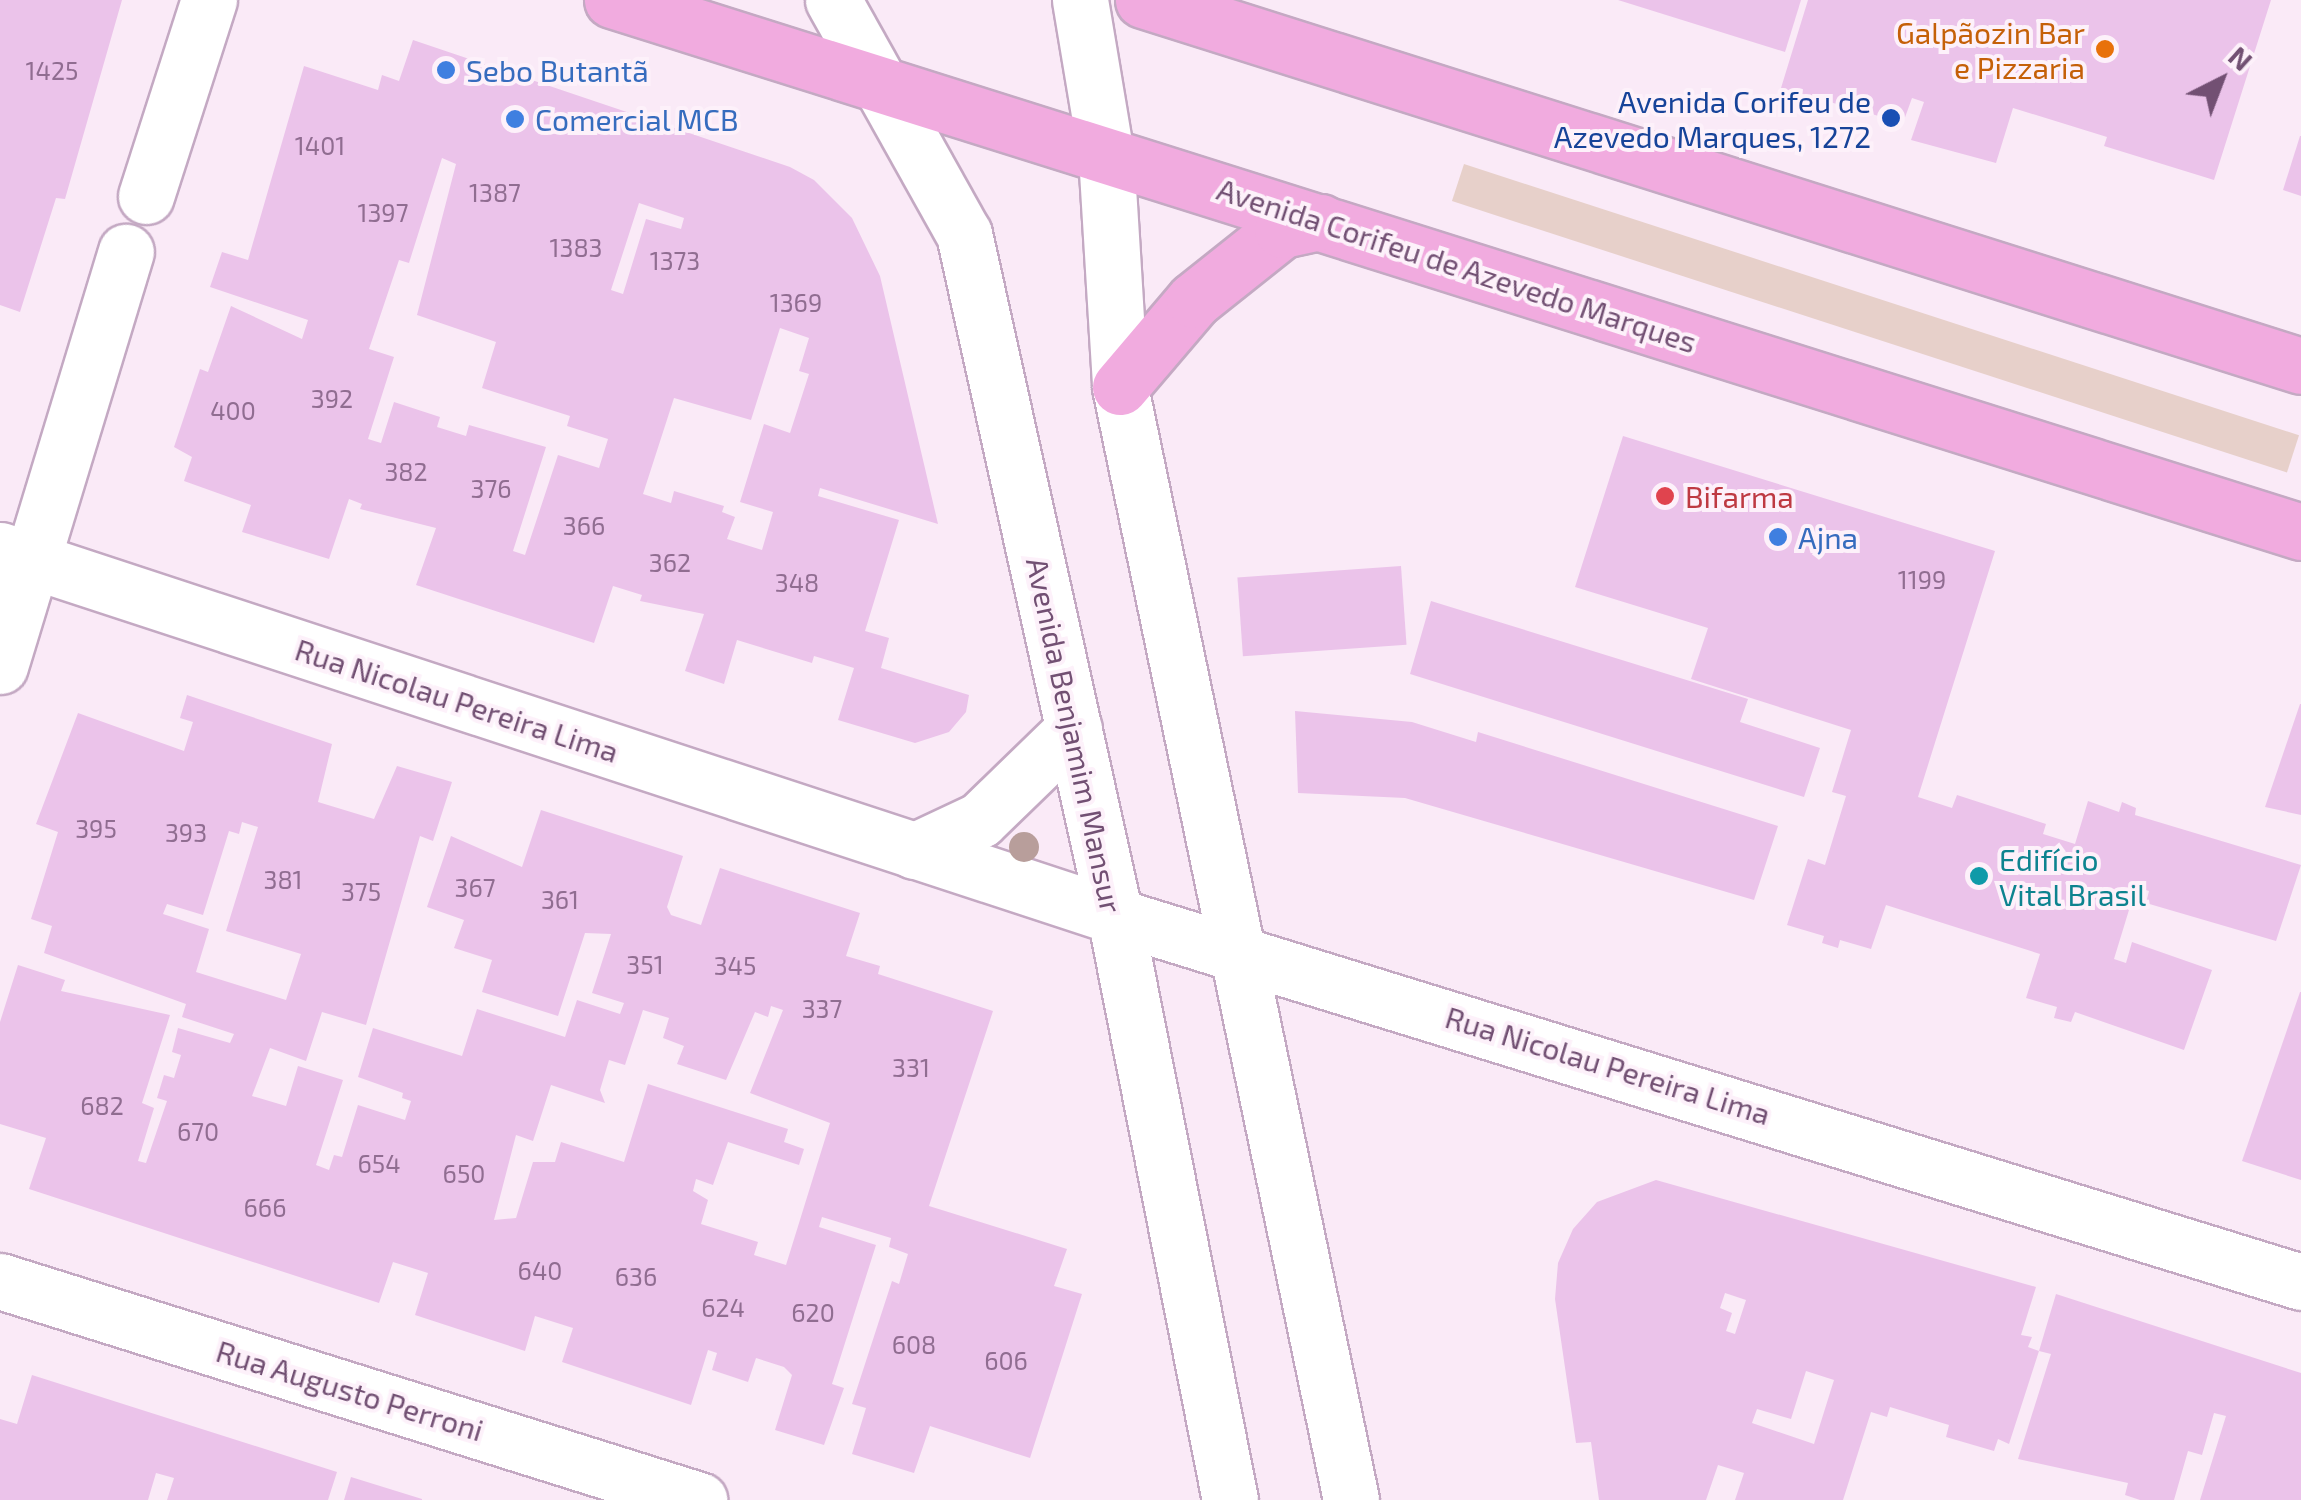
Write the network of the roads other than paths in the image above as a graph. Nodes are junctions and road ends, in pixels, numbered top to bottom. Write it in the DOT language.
graph roads {
  1 [pos="209,0"];
  2 [pos="612,0"];
  3 [pos="833,0"];
  4 [pos="1080,0"];
  5 [pos="1143,0"];
  6 [pos="882,84"];
  7 [pos="1106,155"];
  8 [pos="146,196"];
  9 [pos="1320,222"];
  10 [pos="126,252"];
  11 [pos="2301,366"];
  12 [pos="1120,387"];
  13 [pos="2301,532"];
  14 [pos="17,556"];
  15 [pos="0,666"];
  16 [pos="1074,730"];
  17 [pos="914,851"];
  18 [pos="1115,916"];
  19 [pos="1238,949"];
  20 [pos="0,1281"];
  21 [pos="2301,1282"];
  22 [pos="699,1500"];
  23 [pos="1230,1500"];
  24 [pos="1351,1500"];
  1 -- 8 [label="street"];
  2 -- 6 [label="main road, Avenida Corifeu de Azevedo Marques"];
  3 -- 6 [label="street, Avenida Benjamim Mansur"];
  4 -- 7 [label="street"];
  5 -- 11 [label="main road"];
  6 -- 7 [label="main road, Avenida Corifeu de Azevedo Marques"];
  6 -- 16 [label="street, Avenida Benjamim Mansur"];
  7 -- 9 [label="main road, Avenida Corifeu de Azevedo Marques"];
  7 -- 12 [label="street"];
  9 -- 12 [label="main road"];
  9 -- 13 [label="main road, Avenida Corifeu de Azevedo Marques"];
  10 -- 14 [label="street"];
  12 -- 19 [label="street"];
  14 -- 15 [label="street"];
  14 -- 17 [label="street, Rua Nicolau Pereira Lima"];
  16 -- 17 [label="street"];
  16 -- 18 [label="street, Avenida Benjamim Mansur"];
  17 -- 18 [label="street, Rua Nicolau Pereira Lima"];
  18 -- 19 [label="street, Rua Nicolau Pereira Lima"];
  18 -- 23 [label="street, Avenida Benjamim Mansur"];
  19 -- 21 [label="street, Rua Nicolau Pereira Lima"];
  19 -- 24 [label="street"];
  20 -- 22 [label="street, Rua Augusto Perroni"];
}
